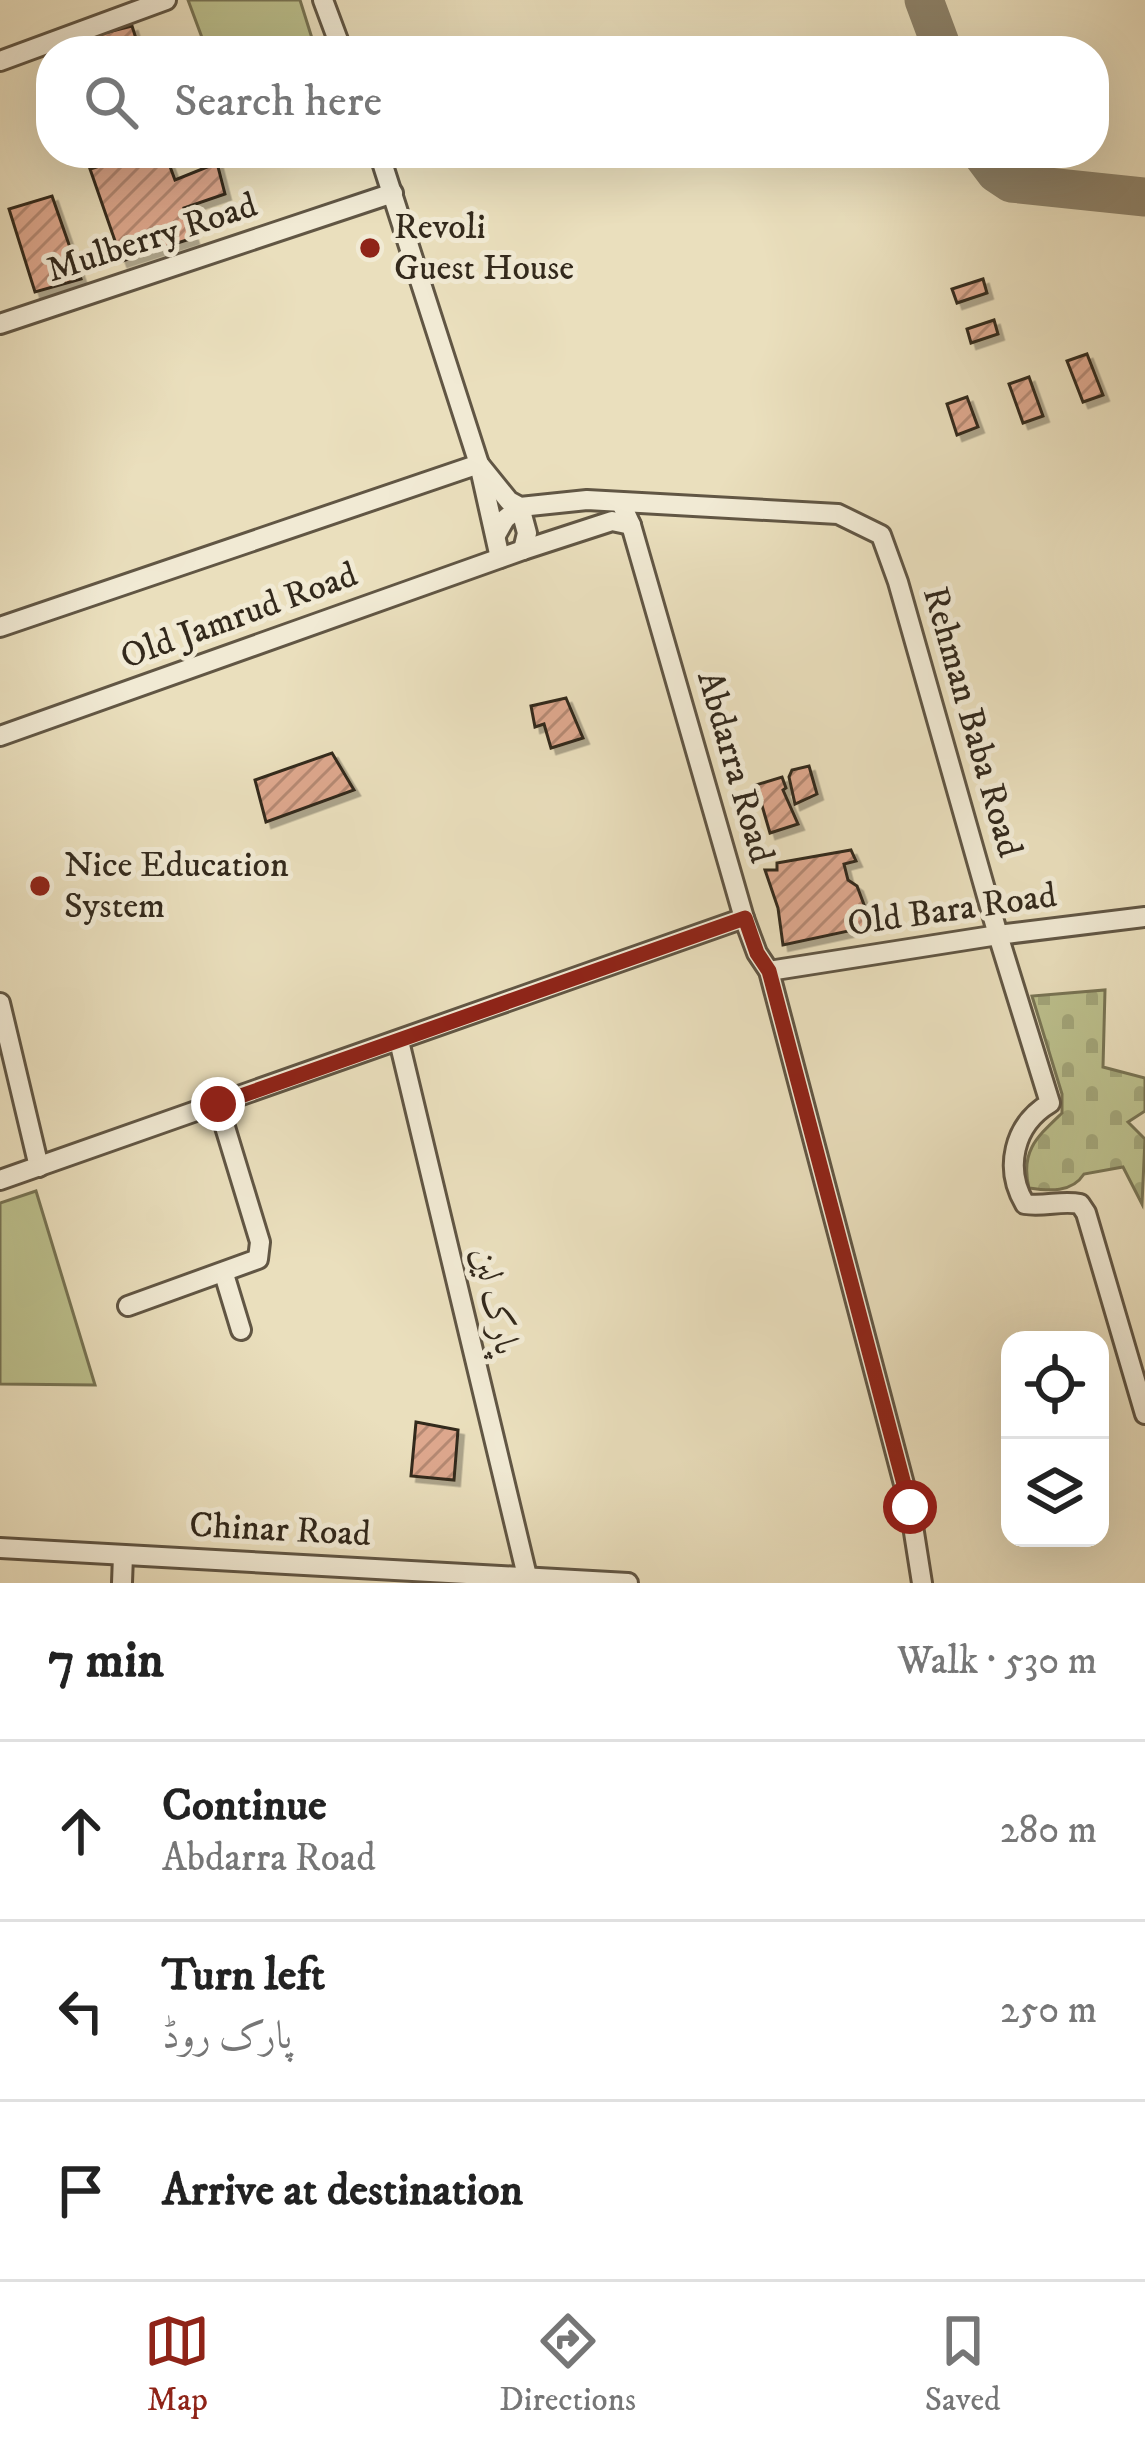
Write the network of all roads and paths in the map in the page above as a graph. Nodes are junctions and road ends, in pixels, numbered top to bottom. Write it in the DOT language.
graph roads {
  1 [pos="166,0"];
  2 [pos="323,0"];
  3 [pos="68,36"];
  4 [pos="336,36"];
  5 [pos="36,48"];
  6 [pos="0,61"];
  7 [pos="384,168"];
  8 [pos="393,193"];
  9 [pos="0,324"];
  10 [pos="479,464"];
  11 [pos="621,503"];
  12 [pos="520,507"];
  13 [pos="631,524"];
  14 [pos="496,535"];
  15 [pos="523,550"];
  16 [pos="500,558"];
  17 [pos="0,627"];
  18 [pos="0,736"];
  19 [pos="1145,917"];
  20 [pos="745,918"];
  21 [pos="998,935"];
  22 [pos="769,971"];
  23 [pos="0,1003"];
  24 [pos="399,1041"];
  25 [pos="218,1104"];
  26 [pos="39,1166"];
  27 [pos="0,1180"];
  28 [pos="224,1274"];
  29 [pos="128,1306"];
  30 [pos="241,1330"];
  31 [pos="1145,1414"];
  32 [pos="0,1548"];
  33 [pos="123,1555"];
  34 [pos="334,1575"];
  35 [pos="527,1576"];
  36 [pos="122,1583"];
  37 [pos="628,1583"];
  38 [pos="922,1583"];
  1 -- 3 [label="street"];
  2 -- 4 [label="street"];
  5 -- 6 [label="street"];
  7 -- 8 [label="street"];
  8 -- 9 [label="street, Mulberry Road"];
  8 -- 10 [label="street"];
  10 -- 12 [label="street"];
  10 -- 14 [label="street"];
  10 -- 17 [label="street"];
  11 -- 12 [label="street, Rehman Baba Road"];
  11 -- 13 [label="street"];
  11 -- 21 [label="street, Rehman Baba Road"];
  12 -- 14 [label="street"];
  12 -- 15 [label="street"];
  13 -- 15 [label="street, Old Jamrud Road"];
  13 -- 20 [label="street, Abdarra Road"];
  14 -- 16 [label="street"];
  15 -- 16 [label="street, Old Jamrud Road"];
  16 -- 18 [label="street, Old Jamrud Road"];
  19 -- 21 [label="street, Old Bara Road"];
  20 -- 22 [label="street, Abdarra Road"];
  20 -- 24 [label="street"];
  21 -- 22 [label="street, Old Bara Road"];
  21 -- 31 [label="street, Rehman Baba Road"];
  22 -- 38 [label="street, Abdarra Road"];
  23 -- 26 [label="street"];
  24 -- 25 [label="street"];
  24 -- 35 [label="street, پارک لین"];
  25 -- 26 [label="street"];
  25 -- 28 [label="street"];
  26 -- 27 [label="street"];
  28 -- 29 [label="street"];
  28 -- 30 [label="street"];
  32 -- 33 [label="street, Chinar Road"];
  33 -- 34 [label="street, Chinar Road"];
  33 -- 36 [label="street"];
  34 -- 35 [label="street, Chinar Road"];
  35 -- 37 [label="street, Chinar Road"];
}
